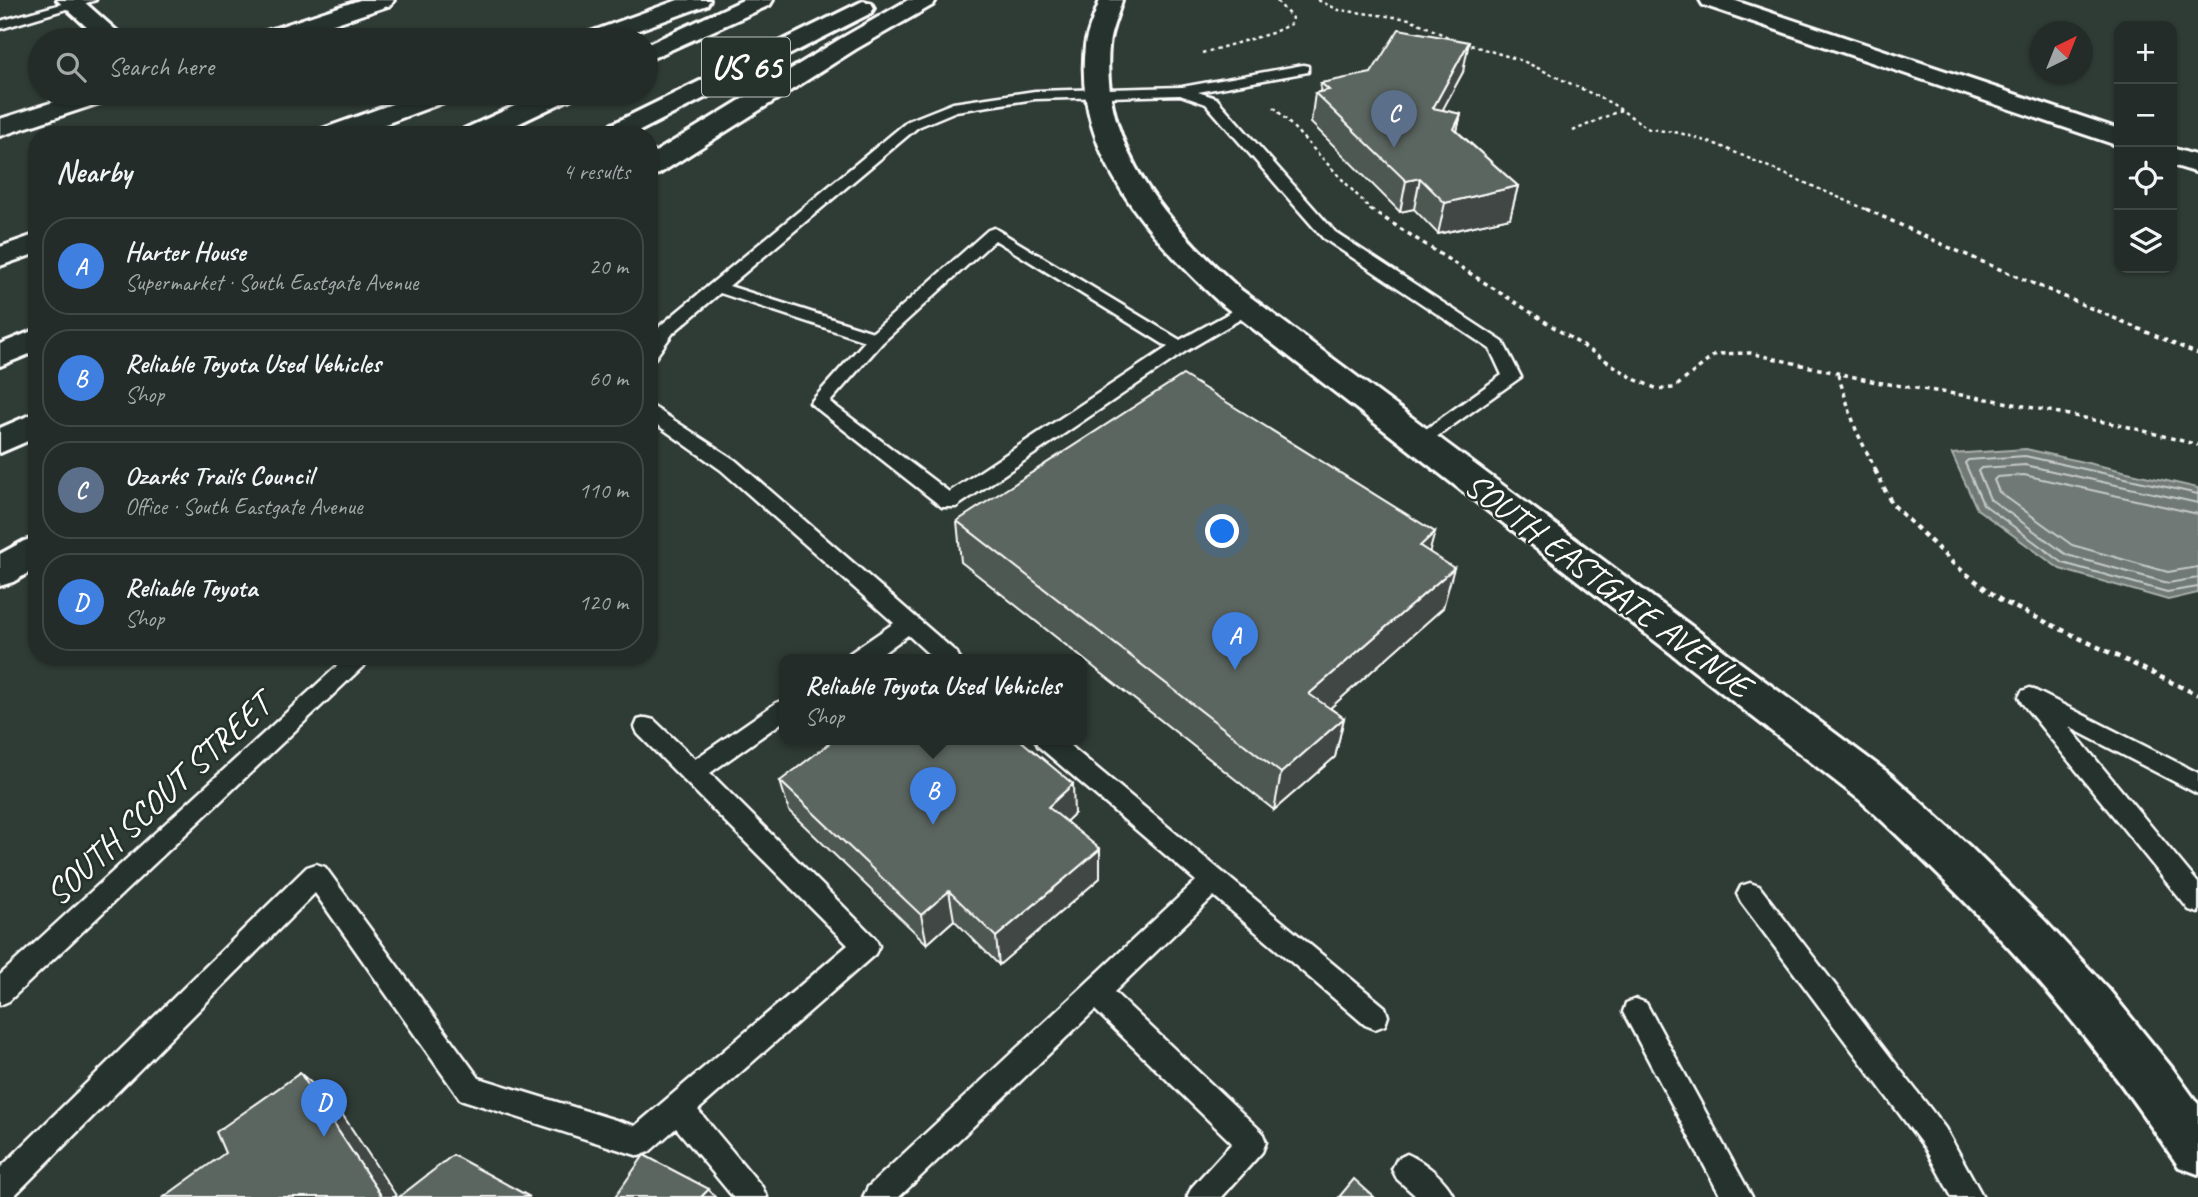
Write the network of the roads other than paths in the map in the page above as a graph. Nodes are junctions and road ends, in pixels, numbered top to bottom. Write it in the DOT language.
graph roads {
  1 [pos="383,0"];
  2 [pos="699,0"];
  3 [pos="762,0"];
  4 [pos="880,0"];
  5 [pos="925,0"];
  6 [pos="1111,0"];
  7 [pos="1711,0"];
  8 [pos="77,2"];
  9 [pos="0,25"];
  10 [pos="103,28"];
  11 [pos="298,28"];
  12 [pos="623,28"];
  13 [pos="658,48"];
  14 [pos="1303,69"];
  15 [pos="1181,91"];
  16 [pos="1097,94"];
  17 [pos="70,105"];
  18 [pos="413,105"];
  19 [pos="537,105"];
  20 [pos="356,126"];
  21 [pos="492,126"];
  22 [pos="629,126"];
  23 [pos="0,128"];
  24 [pos="2114,136"];
  25 [pos="2177,158"];
  26 [pos="658,162"];
  27 [pos="2198,165"];
  28 [pos="28,246"];
  29 [pos="0,257"];
  30 [pos="718,287"];
  31 [pos="1248,310"];
  32 [pos="876,339"];
  33 [pos="658,342"];
  34 [pos="28,343"];
  35 [pos="1180,347"];
  36 [pos="0,356"];
  37 [pos="658,416"];
  38 [pos="28,428"];
  39 [pos="1418,441"];
  40 [pos="0,442"];
  41 [pos="28,555"];
  42 [pos="0,572"];
  43 [pos="908,624"];
  44 [pos="865,654"];
  45 [pos="943,654"];
  46 [pos="353,665"];
  47 [pos="779,712"];
  48 [pos="646,727"];
  49 [pos="1053,745"];
  50 [pos="694,772"];
  51 [pos="2198,784"];
  52 [pos="1215,878"];
  53 [pos="1750,894"];
  54 [pos="2198,902"];
  55 [pos="1094,991"];
  56 [pos="0,992"];
  57 [pos="1636,1012"];
  58 [pos="1375,1016"];
  59 [pos="678,1108"];
  60 [pos="2198,1148"];
  61 [pos="1407,1169"];
  62 [pos="0,1189"];
  63 [pos="752,1197"];
  64 [pos="878,1197"];
  65 [pos="1202,1197"];
  66 [pos="1439,1197"];
  67 [pos="1737,1197"];
  68 [pos="1968,1197"];
  1 -- 11 [label="main road"];
  2 -- 12 [label="main road"];
  3 -- 13 [label="main road, US 65"];
  4 -- 22 [label="main road, US 65"];
  5 -- 26 [label="main road"];
  6 -- 16 [label="main road, SOUTH EASTGATE AVENUE"];
  7 -- 24 [label="main road"];
  8 -- 9 [label="lane"];
  8 -- 10 [label="main road"];
  14 -- 15 [label="lane"];
  15 -- 16 [label="lane"];
  15 -- 39 [label="lane"];
  16 -- 30 [label="lane"];
  16 -- 31 [label="main road, SOUTH EASTGATE AVENUE"];
  17 -- 23 [label="main road"];
  18 -- 20 [label="main road"];
  19 -- 21 [label="main road"];
  25 -- 27 [label="main road"];
  28 -- 29 [label="main road"];
  30 -- 32 [label="lane"];
  30 -- 33 [label="lane"];
  31 -- 35 [label="lane"];
  31 -- 39 [label="main road, SOUTH EASTGATE AVENUE"];
  32 -- 35 [label="lane"];
  32 -- 35 [label="lane"];
  34 -- 36 [label="main road"];
  37 -- 43 [label="lane"];
  38 -- 40 [label="main road"];
  39 -- 60 [label="main road, SOUTH EASTGATE AVENUE"];
  41 -- 42 [label="main road"];
  43 -- 44 [label="lane"];
  43 -- 45 [label="lane"];
  46 -- 56 [label="lane, SOUTH SCOUT STREET"];
  47 -- 50 [label="lane"];
  48 -- 50 [label="lane"];
  49 -- 52 [label="lane"];
  50 -- 59 [label="lane"];
  51 -- 54 [label="lane"];
  52 -- 55 [label="lane"];
  52 -- 58 [label="lane"];
  53 -- 68 [label="lane"];
  55 -- 64 [label="lane"];
  55 -- 65 [label="lane"];
  57 -- 67 [label="lane"];
  59 -- 62 [label="lane"];
  59 -- 63 [label="lane"];
  61 -- 66 [label="lane"];
}
